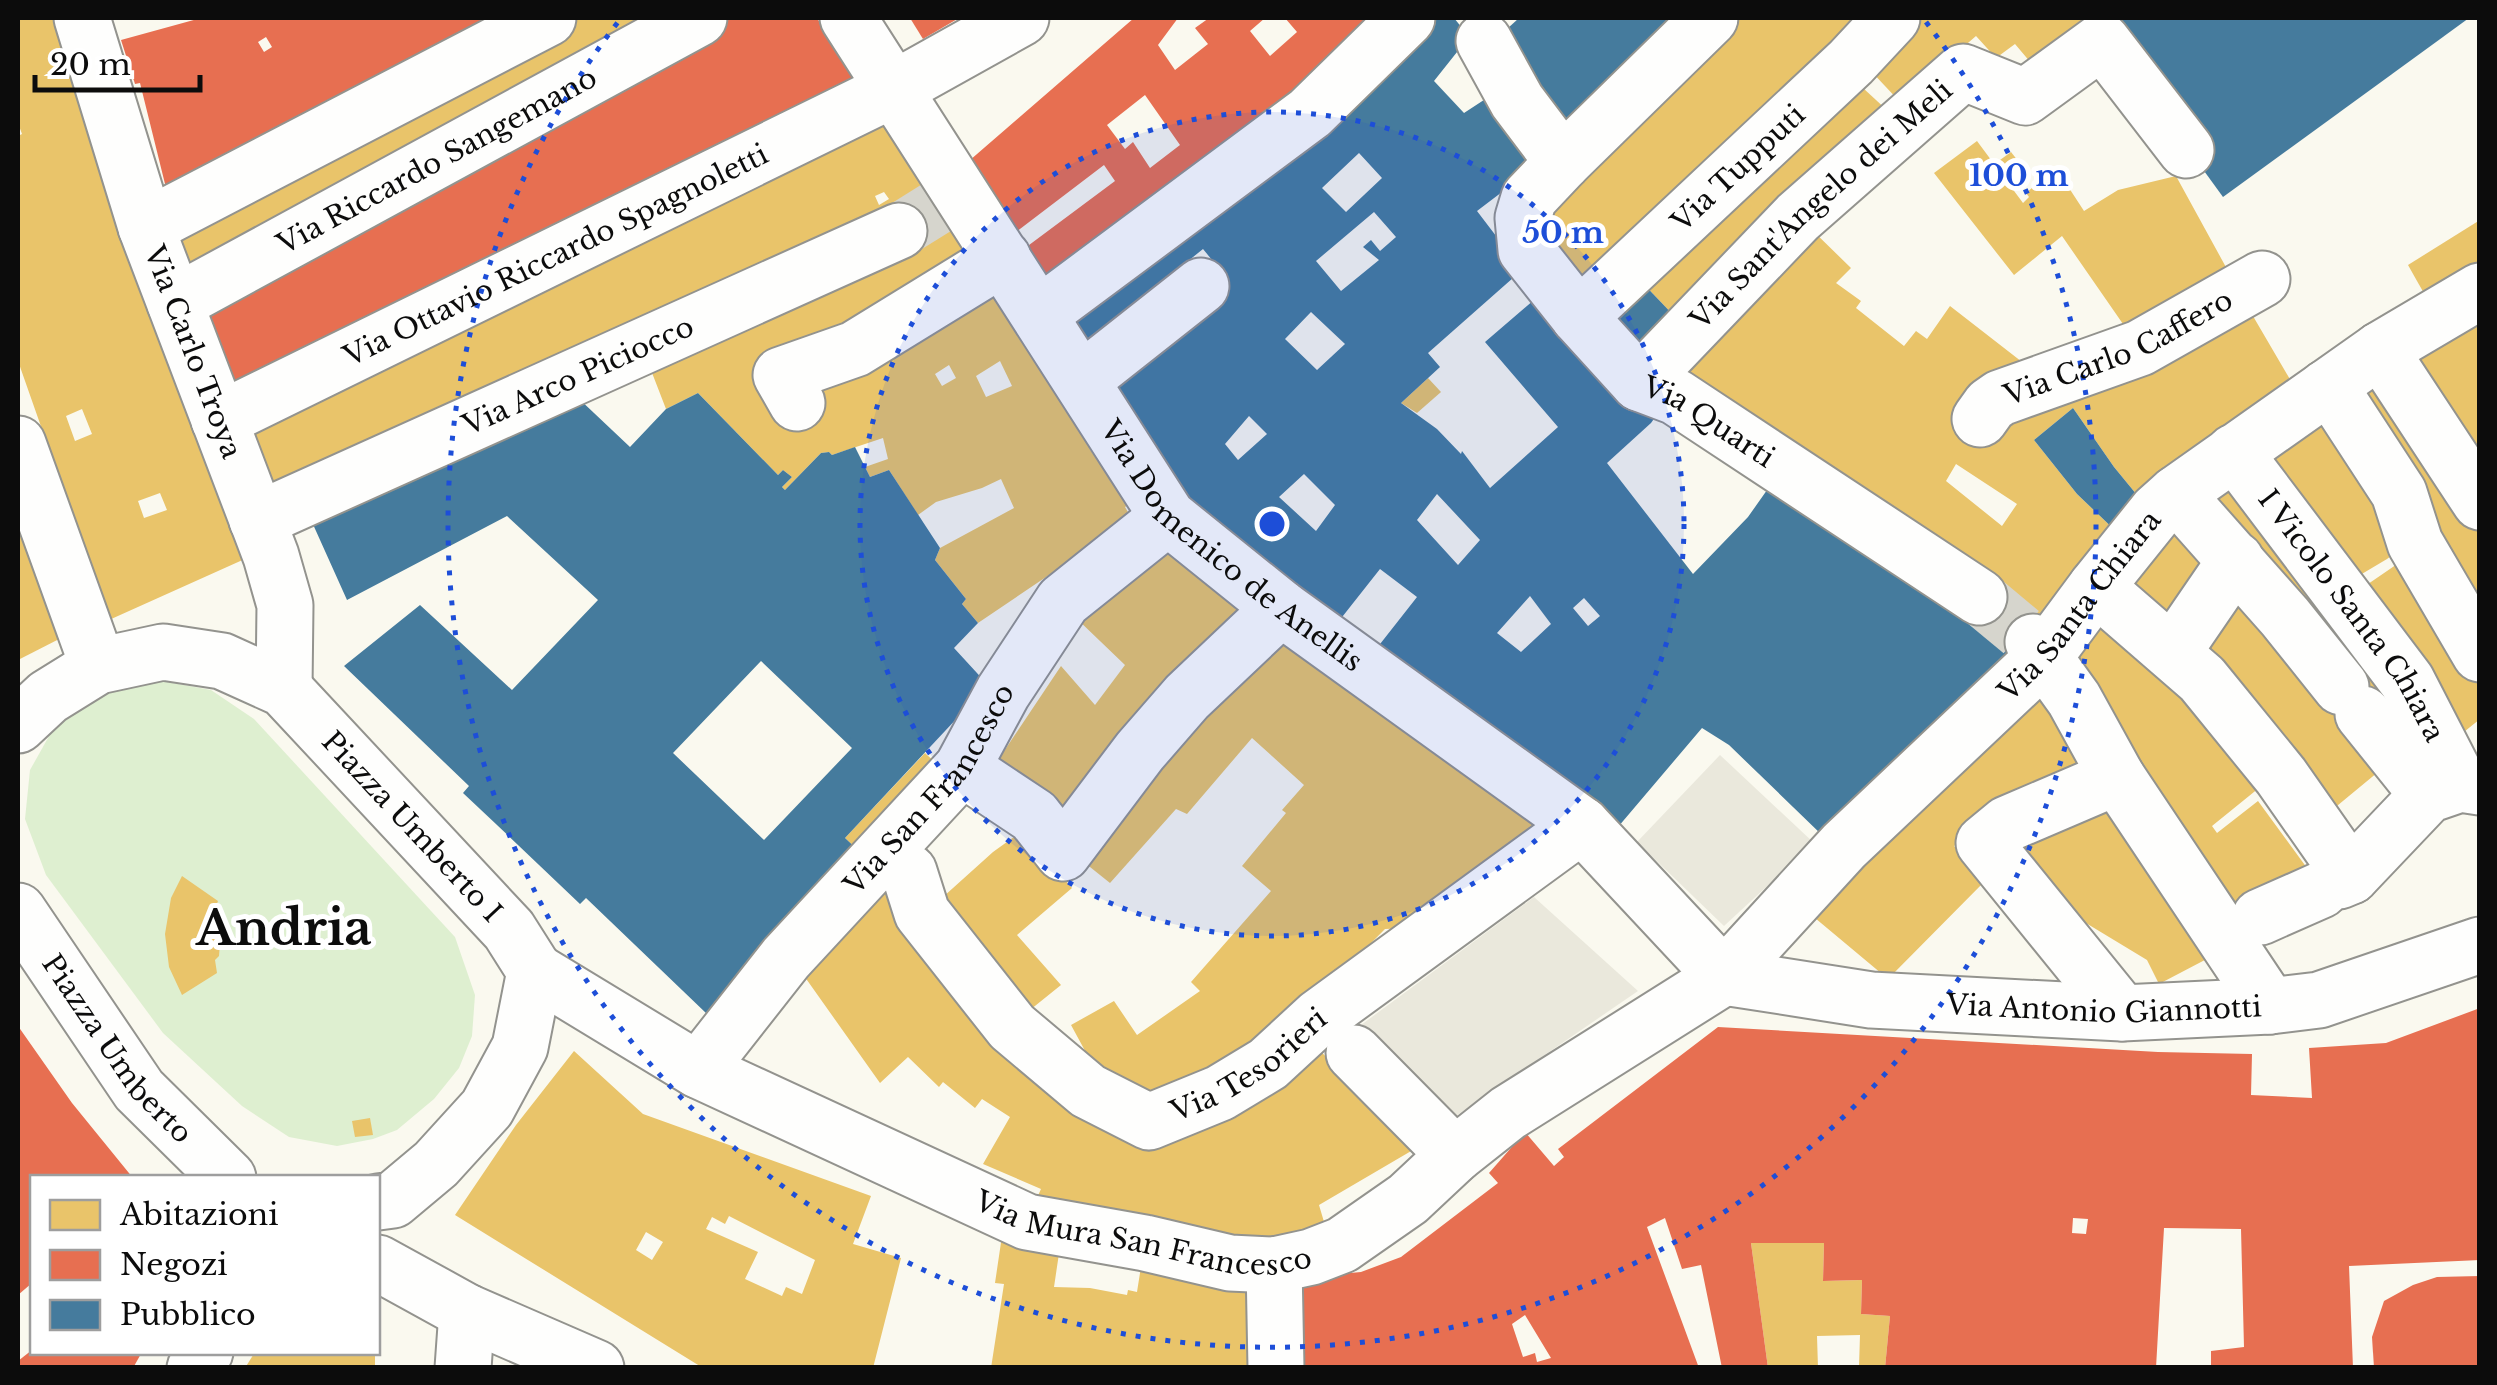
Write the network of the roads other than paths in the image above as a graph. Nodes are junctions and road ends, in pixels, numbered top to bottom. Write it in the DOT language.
graph roads {
  1 [pos="82,18"];
  2 [pos="548,18"];
  3 [pos="699,18"];
  4 [pos="848,18"];
  5 [pos="1021,18"];
  6 [pos="1407,18"];
  7 [pos="1710,18"];
  8 [pos="1892,18"];
  9 [pos="1485,25"];
  10 [pos="1851,62"];
  11 [pos="892,90"];
  12 [pos="1908,120"];
  13 [pos="2186,150"];
  14 [pos="1563,162"];
  15 [pos="146,227"];
  16 [pos="899,232"];
  17 [pos="1003,258"];
  18 [pos="2262,279"];
  19 [pos="1201,286"];
  20 [pos="2480,291"];
  21 [pos="174,303"];
  22 [pos="1040,314"];
  23 [pos="1579,317"];
  24 [pos="2380,350"];
  25 [pos="1082,380"];
  26 [pos="1639,383"];
  27 [pos="2326,388"];
  28 [pos="797,403"];
  29 [pos="1980,419"];
  30 [pos="219,420"];
  31 [pos="18,444"];
  32 [pos="2234,452"];
  33 [pos="2176,494"];
  34 [pos="2480,502"];
  35 [pos="1168,517"];
  36 [pos="257,520"];
  37 [pos="2236,560"];
  38 [pos="2333,581"];
  39 [pos="2096,587"];
  40 [pos="1979,597"];
  41 [pos="1281,608"];
  42 [pos="2285,616"];
  43 [pos="2039,650"];
  44 [pos="2173,652"];
  45 [pos="2480,654"];
  46 [pos="98,666"];
  47 [pos="284,689"];
  48 [pos="18,725"];
  49 [pos="962,768"];
  50 [pos="2116,776"];
  51 [pos="2456,788"];
  52 [pos="1582,824"];
  53 [pos="909,872"];
  54 [pos="2337,882"];
  55 [pos="18,911"];
  56 [pos="2240,926"];
  57 [pos="2480,945"];
  58 [pos="535,971"];
  59 [pos="1724,978"];
  60 [pos="2270,1006"];
  61 [pos="2122,1012"];
  62 [pos="1336,1034"];
  63 [pos="698,1070"];
  64 [pos="1455,1155"];
  65 [pos="225,1175"];
  66 [pos="380,1202"];
  67 [pos="380,1264"];
  68 [pos="1274,1264"];
  69 [pos="467,1312"];
  70 [pos="463,1368"];
  71 [pos="596,1368"];
  72 [pos="1276,1368"];
  1 -- 15 [label="street, Via Carlo Troya"];
  2 -- 15 [label="street"];
  3 -- 21 [label="street, Via Riccardo Sangemano"];
  4 -- 11 [label="street, Via Domenico de Anellis"];
  5 -- 11 [label="street, Via Ottavio Riccardo Spagnoletti"];
  6 -- 22 [label="street"];
  7 -- 14 [label="street, Via Quarti"];
  8 -- 10 [label="street, Via Tupputi"];
  9 -- 14 [label="street"];
  10 -- 12 [label="street"];
  10 -- 23 [label="street, Via Tupputi"];
  11 -- 17 [label="street, Via Domenico de Anellis"];
  11 -- 30 [label="street, Via Ottavio Riccardo Spagnoletti"];
  12 -- 13 [label="street, Via Sant'Angelo dei Meli"];
  12 -- 26 [label="street, Via Sant'Angelo dei Meli"];
  14 -- 23 [label="street, Via Quarti"];
  15 -- 21 [label="street, Via Carlo Troya"];
  16 -- 36 [label="street, Via Arco Piciocco"];
  17 -- 22 [label="street, Via Domenico de Anellis"];
  17 -- 28 [label="street"];
  18 -- 29 [label="street, Via Carlo Caffero"];
  19 -- 25 [label="street"];
  20 -- 24 [label="street, Via Santa Chiara"];
  21 -- 30 [label="street, Via Carlo Troya"];
  22 -- 25 [label="street, Via Domenico de Anellis"];
  23 -- 26 [label="street, Via Quarti"];
  24 -- 27 [label="street, Via Santa Chiara"];
  24 -- 34 [label="street"];
  25 -- 35 [label="street, Via Domenico de Anellis"];
  26 -- 40 [label="street, Via Quarti"];
  27 -- 32 [label="street, Via Santa Chiara"];
  27 -- 45 [label="street"];
  30 -- 36 [label="street, Via Carlo Troya"];
  31 -- 46 [label="street"];
  32 -- 33 [label="street, Via Santa Chiara"];
  32 -- 38 [label="street, I Vicolo Santa Chiara"];
  33 -- 37 [label="street"];
  33 -- 39 [label="street, Via Santa Chiara"];
  35 -- 41 [label="street, Via Domenico de Anellis"];
  35 -- 49 [label="street, Via San Francesco"];
  36 -- 47 [label="street, Via Carlo Troya"];
  37 -- 42 [label="street"];
  37 -- 44 [label="street"];
  38 -- 42 [label="street"];
  38 -- 51 [label="street, I Vicolo Santa Chiara"];
  39 -- 43 [label="street, Via Santa Chiara"];
  39 -- 44 [label="street"];
  41 -- 49 [label="street"];
  41 -- 52 [label="street, Via Domenico de Anellis"];
  42 -- 51 [label="street"];
  43 -- 50 [label="street"];
  43 -- 59 [label="street, Via Santa Chiara"];
  44 -- 54 [label="street"];
  46 -- 47 [label="street, Piazza Umberto I"];
  46 -- 48 [label="street, Piazza Umberto I"];
  47 -- 58 [label="street, Piazza Umberto I"];
  49 -- 63 [label="street, Via San Francesco"];
  50 -- 56 [label="street"];
  50 -- 61 [label="street"];
  51 -- 54 [label="street"];
  52 -- 59 [label="street, Via Domenico de Anellis"];
  52 -- 62 [label="street, Via Tesorieri"];
  53 -- 62 [label="street, Via Tesorieri"];
  54 -- 56 [label="street"];
  55 -- 65 [label="street, Piazza Umberto"];
  56 -- 60 [label="street"];
  57 -- 60 [label="street, Via Antonio Giannotti"];
  58 -- 63 [label="street, Via Mura San Francesco"];
  58 -- 66 [label="street"];
  59 -- 61 [label="street, Via Antonio Giannotti"];
  59 -- 64 [label="street, Via Mura San Francesco"];
  60 -- 61 [label="street, Via Antonio Giannotti"];
  62 -- 64 [label="street"];
  63 -- 68 [label="street, Via Mura San Francesco"];
  64 -- 68 [label="street, Via Mura San Francesco"];
  67 -- 69 [label="street"];
  68 -- 72 [label="street"];
  69 -- 70 [label="street"];
  69 -- 71 [label="street"];
}
